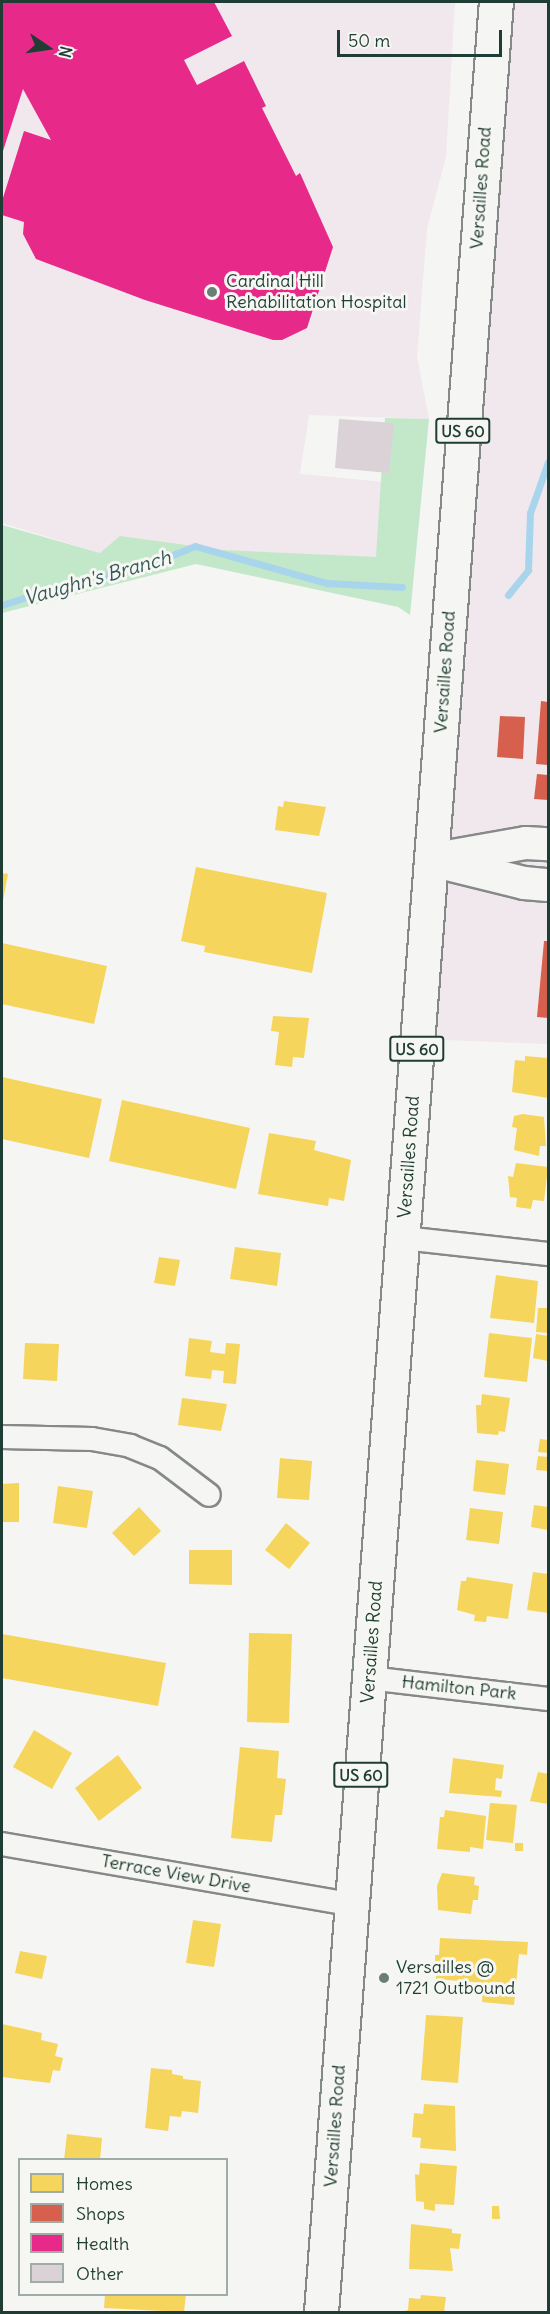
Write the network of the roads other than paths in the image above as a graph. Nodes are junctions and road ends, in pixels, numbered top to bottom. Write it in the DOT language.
graph roads {
  1 [pos="496,2"];
  2 [pos="549,844"];
  3 [pos="431,860"];
  4 [pos="549,885"];
  5 [pos="403,1238"];
  6 [pos="549,1254"];
  7 [pos="2,1437"];
  8 [pos="209,1495"];
  9 [pos="369,1678"];
  10 [pos="549,1699"];
  11 [pos="2,1844"];
  12 [pos="351,1904"];
  13 [pos="321,2313"];
  1 -- 3 [label="main road, Versailles Road / US 60"];
  2 -- 3 [label="street"];
  3 -- 4 [label="street"];
  3 -- 5 [label="main road, Versailles Road / US 60"];
  5 -- 6 [label="street"];
  5 -- 9 [label="main road, Versailles Road / US 60"];
  7 -- 8 [label="street"];
  9 -- 10 [label="street, Hamilton Park"];
  9 -- 12 [label="main road, Versailles Road / US 60"];
  11 -- 12 [label="street, Terrace View Drive"];
  12 -- 13 [label="main road, Versailles Road / US 60"];
}
